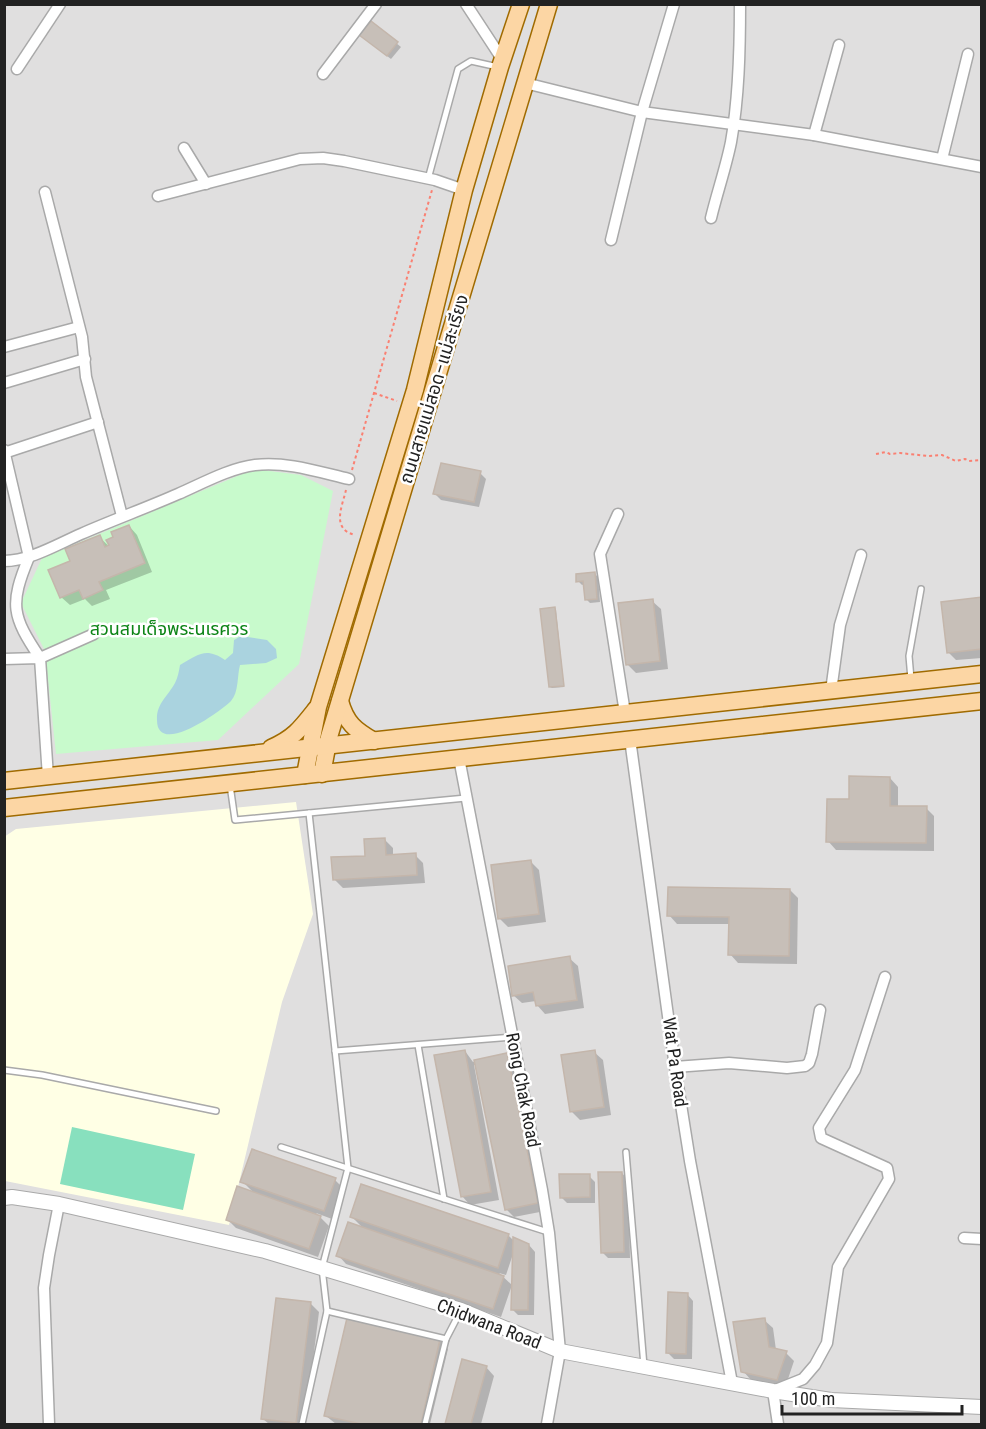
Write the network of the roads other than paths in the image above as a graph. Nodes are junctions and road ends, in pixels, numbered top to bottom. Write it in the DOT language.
graph roads {
  1 [pos="60,4"];
  2 [pos="376,4"];
  3 [pos="466,4"];
  4 [pos="521,4"];
  5 [pos="549,4"];
  6 [pos="674,4"];
  7 [pos="740,4"];
  8 [pos="839,45"];
  9 [pos="968,54"];
  10 [pos="501,63"];
  11 [pos="17,69"];
  12 [pos="323,74"];
  13 [pos="525,83"];
  14 [pos="642,112"];
  15 [pos="733,124"];
  16 [pos="814,135"];
  17 [pos="184,148"];
  18 [pos="942,159"];
  19 [pos="981,167"];
  20 [pos="432,180"];
  21 [pos="206,184"];
  22 [pos="464,190"];
  23 [pos="45,192"];
  24 [pos="158,196"];
  25 [pos="711,218"];
  26 [pos="611,240"];
  27 [pos="79,327"];
  28 [pos="4,347"];
  29 [pos="84,359"];
  30 [pos="4,383"];
  31 [pos="432,395"];
  32 [pos="413,398"];
  33 [pos="98,422"];
  34 [pos="5,452"];
  35 [pos="349,479"];
  36 [pos="618,514"];
  37 [pos="122,516"];
  38 [pos="861,555"];
  39 [pos="29,557"];
  40 [pos="4,561"];
  41 [pos="921,589"];
  42 [pos="94,634"];
  43 [pos="40,658"];
  44 [pos="4,659"];
  45 [pos="981,674"];
  46 [pos="912,682"];
  47 [pos="865,687"];
  48 [pos="831,691"];
  49 [pos="981,700"];
  50 [pos="340,701"];
  51 [pos="318,707"];
  52 [pos="625,713"];
  53 [pos="868,713"];
  54 [pos="630,739"];
  55 [pos="374,741"];
  56 [pos="319,747"];
  57 [pos="259,754"];
  58 [pos="459,758"];
  59 [pos="314,774"];
  60 [pos="48,777"];
  61 [pos="4,781"];
  62 [pos="229,784"];
  63 [pos="467,798"];
  64 [pos="4,808"];
  65 [pos="309,813"];
  66 [pos="885,977"];
  67 [pos="820,1010"];
  68 [pos="513,1037"];
  69 [pos="418,1045"];
  70 [pos="335,1052"];
  71 [pos="675,1067"];
  72 [pos="4,1070"];
  73 [pos="216,1111"];
  74 [pos="281,1147"];
  75 [pos="626,1152"];
  76 [pos="348,1168"];
  77 [pos="4,1198"];
  78 [pos="444,1199"];
  79 [pos="59,1204"];
  80 [pos="549,1233"];
  81 [pos="964,1238"];
  82 [pos="981,1239"];
  83 [pos="322,1268"];
  84 [pos="461,1310"];
  85 [pos="327,1311"];
  86 [pos="446,1339"];
  87 [pos="560,1351"];
  88 [pos="644,1367"];
  89 [pos="732,1383"];
  90 [pos="773,1391"];
  91 [pos="981,1407"];
  92 [pos="49,1425"];
  93 [pos="302,1425"];
  94 [pos="425,1425"];
  95 [pos="547,1425"];
  96 [pos="778,1425"];
  1 -- 11 [label="street"];
  2 -- 12 [label="street"];
  3 -- 10 [label="street"];
  4 -- 10 [label="main road, ถนนสายแม่สอด–แม่สะเรียง"];
  5 -- 13 [label="main road, ถนนสายแม่สอด–แม่สะเรียง"];
  6 -- 14 [label="street"];
  7 -- 15 [label="street"];
  8 -- 16 [label="street"];
  9 -- 18 [label="street"];
  10 -- 20 [label="lane"];
  10 -- 22 [label="main road, ถนนสายแม่สอด–แม่สะเรียง"];
  13 -- 14 [label="street"];
  13 -- 31 [label="main road, ถนนสายแม่สอด–แม่สะเรียง"];
  14 -- 15 [label="street"];
  14 -- 26 [label="street"];
  15 -- 16 [label="street"];
  15 -- 25 [label="street"];
  16 -- 18 [label="street"];
  17 -- 21 [label="street"];
  18 -- 19 [label="street"];
  20 -- 21 [label="street"];
  20 -- 22 [label="street"];
  21 -- 24 [label="street"];
  22 -- 32 [label="main road, ถนนสายแม่สอด–แม่สะเรียง"];
  23 -- 27 [label="street"];
  27 -- 28 [label="street"];
  27 -- 29 [label="street"];
  29 -- 30 [label="street"];
  29 -- 33 [label="street"];
  31 -- 32 [label="main road"];
  31 -- 50 [label="main road, ถนนสายแม่สอด–แม่สะเรียง"];
  32 -- 51 [label="main road, ถนนสายแม่สอด–แม่สะเรียง"];
  33 -- 34 [label="street"];
  33 -- 37 [label="street"];
  34 -- 39 [label="street"];
  35 -- 37 [label="street"];
  36 -- 52 [label="street"];
  37 -- 39 [label="street"];
  38 -- 48 [label="street"];
  39 -- 40 [label="street"];
  39 -- 43 [label="street"];
  41 -- 46 [label="lane"];
  42 -- 43 [label="street"];
  43 -- 44 [label="street"];
  43 -- 60 [label="street"];
  45 -- 46 [label="main road"];
  46 -- 47 [label="main road"];
  47 -- 48 [label="main road"];
  47 -- 53 [label="main road"];
  48 -- 52 [label="main road"];
  49 -- 53 [label="main road"];
  50 -- 55 [label="main road"];
  50 -- 56 [label="main road, ถนนสายแม่สอด–แม่สะเรียง"];
  51 -- 56 [label="main road, ถนนสายแม่สอด–แม่สะเรียง"];
  51 -- 57 [label="main road"];
  52 -- 55 [label="main road"];
  53 -- 54 [label="main road"];
  54 -- 58 [label="main road"];
  54 -- 71 [label="street, Wat Pa Road"];
  55 -- 56 [label="main road"];
  56 -- 57 [label="main road"];
  56 -- 59 [label="main road, ถนนสายแม่สอด–แม่สะเรียง"];
  57 -- 60 [label="main road"];
  58 -- 59 [label="main road"];
  58 -- 63 [label="street, Rong Chak Road"];
  59 -- 62 [label="main road"];
  60 -- 61 [label="main road"];
  62 -- 64 [label="main road"];
  62 -- 65 [label="lane"];
  63 -- 65 [label="lane"];
  63 -- 68 [label="street, Rong Chak Road"];
  65 -- 70 [label="lane"];
  66 -- 90 [label="street"];
  67 -- 71 [label="street"];
  68 -- 69 [label="lane"];
  68 -- 80 [label="street, Rong Chak Road"];
  69 -- 70 [label="lane"];
  69 -- 78 [label="lane"];
  70 -- 76 [label="lane"];
  71 -- 89 [label="street, Wat Pa Road"];
  72 -- 73 [label="lane"];
  74 -- 76 [label="lane"];
  75 -- 88 [label="lane"];
  76 -- 78 [label="lane"];
  76 -- 83 [label="lane"];
  77 -- 79 [label="street, Chidwana Road"];
  78 -- 80 [label="lane"];
  79 -- 83 [label="street, Chidwana Road"];
  79 -- 92 [label="street"];
  80 -- 87 [label="street, Rong Chak Road"];
  81 -- 82 [label="street"];
  83 -- 84 [label="street, Chidwana Road"];
  83 -- 85 [label="lane"];
  84 -- 86 [label="lane"];
  84 -- 87 [label="street, Chidwana Road"];
  85 -- 86 [label="lane"];
  85 -- 93 [label="lane"];
  86 -- 94 [label="lane"];
  87 -- 88 [label="street, Chidwana Road"];
  87 -- 95 [label="street, Rong Chak Road"];
  88 -- 89 [label="street, Chidwana Road"];
  89 -- 90 [label="street, Chidwana Road"];
  90 -- 91 [label="street, Chidwana Road"];
  90 -- 96 [label="street"];
}
